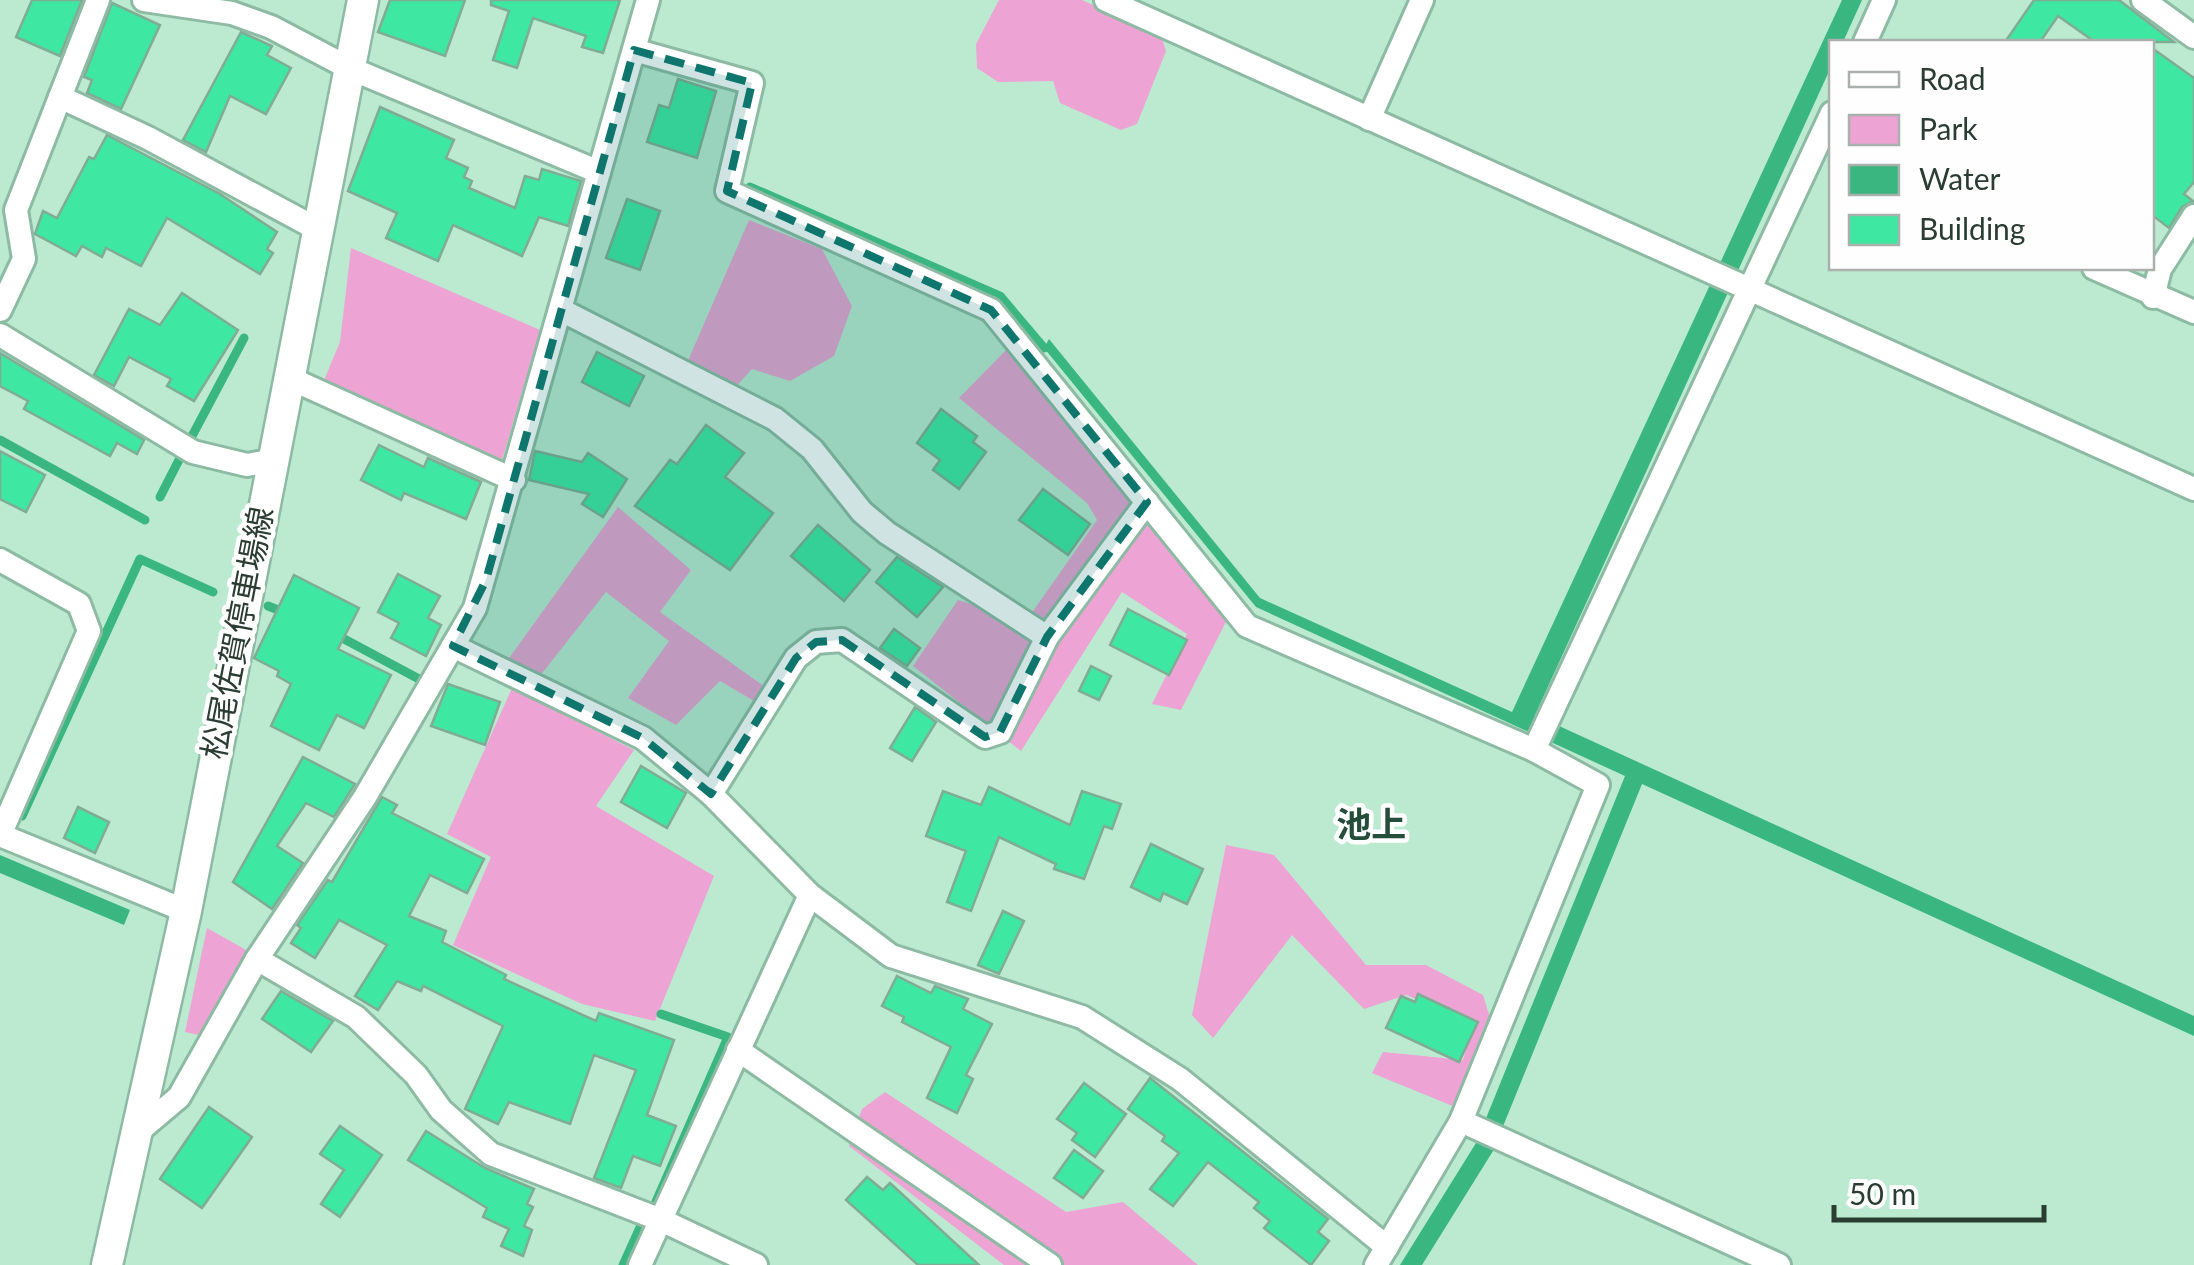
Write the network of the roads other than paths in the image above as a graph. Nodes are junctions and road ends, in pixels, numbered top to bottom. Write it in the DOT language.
graph roads {
  1 [pos="98,0"];
  2 [pos="144,0"];
  3 [pos="363,0"];
  4 [pos="648,0"];
  5 [pos="1106,0"];
  6 [pos="1422,0"];
  7 [pos="1884,0"];
  8 [pos="2143,0"];
  9 [pos="1156,10"];
  10 [pos="2194,37"];
  11 [pos="1865,40"];
  12 [pos="634,50"];
  13 [pos="349,68"];
  14 [pos="60,97"];
  15 [pos="1369,119"];
  16 [pos="1829,119"];
  17 [pos="600,172"];
  18 [pos="2194,216"];
  19 [pos="316,229"];
  20 [pos="2098,270"];
  21 [pos="1748,292"];
  22 [pos="2153,296"];
  23 [pos="0,310"];
  24 [pos="561,310"];
  25 [pos="2194,312"];
  26 [pos="0,335"];
  27 [pos="287,377"];
  28 [pos="270,462"];
  29 [pos="514,480"];
  30 [pos="2194,489"];
  31 [pos="1147,502"];
  32 [pos="0,560"];
  33 [pos="1047,637"];
  34 [pos="453,646"];
  35 [pos="1534,750"];
  36 [pos="711,794"];
  37 [pos="0,835"];
  38 [pos="810,895"];
  39 [pos="186,911"];
  40 [pos="257,959"];
  41 [pos="738,1050"];
  42 [pos="1466,1123"];
  43 [pos="140,1130"];
  44 [pos="660,1220"];
  45 [pos="1382,1256"];
  46 [pos="106,1265"];
  47 [pos="640,1265"];
  48 [pos="756,1265"];
  49 [pos="1050,1265"];
  50 [pos="1778,1265"];
  1 -- 14 [label="street"];
  2 -- 13 [label="street"];
  3 -- 13 [label="main road, 松尾佐賀停車場線"];
  4 -- 12 [label="street"];
  5 -- 9 [label="street"];
  6 -- 15 [label="street"];
  7 -- 11 [label="street"];
  8 -- 10 [label="street"];
  9 -- 15 [label="street"];
  12 -- 17 [label="street"];
  12 -- 31 [label="street"];
  13 -- 17 [label="street"];
  13 -- 19 [label="main road, 松尾佐賀停車場線"];
  14 -- 19 [label="street"];
  14 -- 23 [label="street"];
  15 -- 21 [label="street"];
  16 -- 21 [label="street"];
  17 -- 24 [label="street"];
  18 -- 22 [label="street"];
  19 -- 27 [label="main road, 松尾佐賀停車場線"];
  20 -- 22 [label="street"];
  21 -- 30 [label="street"];
  21 -- 35 [label="street"];
  22 -- 25 [label="street"];
  24 -- 29 [label="street"];
  24 -- 33 [label="street"];
  26 -- 28 [label="street"];
  27 -- 28 [label="main road, 松尾佐賀停車場線"];
  27 -- 29 [label="street"];
  28 -- 39 [label="main road, 松尾佐賀停車場線"];
  29 -- 34 [label="street"];
  31 -- 33 [label="street"];
  31 -- 35 [label="street"];
  32 -- 37 [label="street"];
  33 -- 36 [label="street"];
  34 -- 36 [label="street"];
  34 -- 40 [label="street"];
  35 -- 42 [label="street"];
  36 -- 38 [label="street"];
  37 -- 39 [label="street"];
  38 -- 41 [label="street"];
  38 -- 45 [label="street"];
  39 -- 43 [label="main road, 松尾佐賀停車場線"];
  40 -- 43 [label="street"];
  40 -- 44 [label="street"];
  41 -- 44 [label="street"];
  41 -- 49 [label="street"];
  42 -- 45 [label="street"];
  42 -- 50 [label="street"];
  43 -- 46 [label="main road, 松尾佐賀停車場線"];
  44 -- 47 [label="street"];
  44 -- 48 [label="street"];
}
